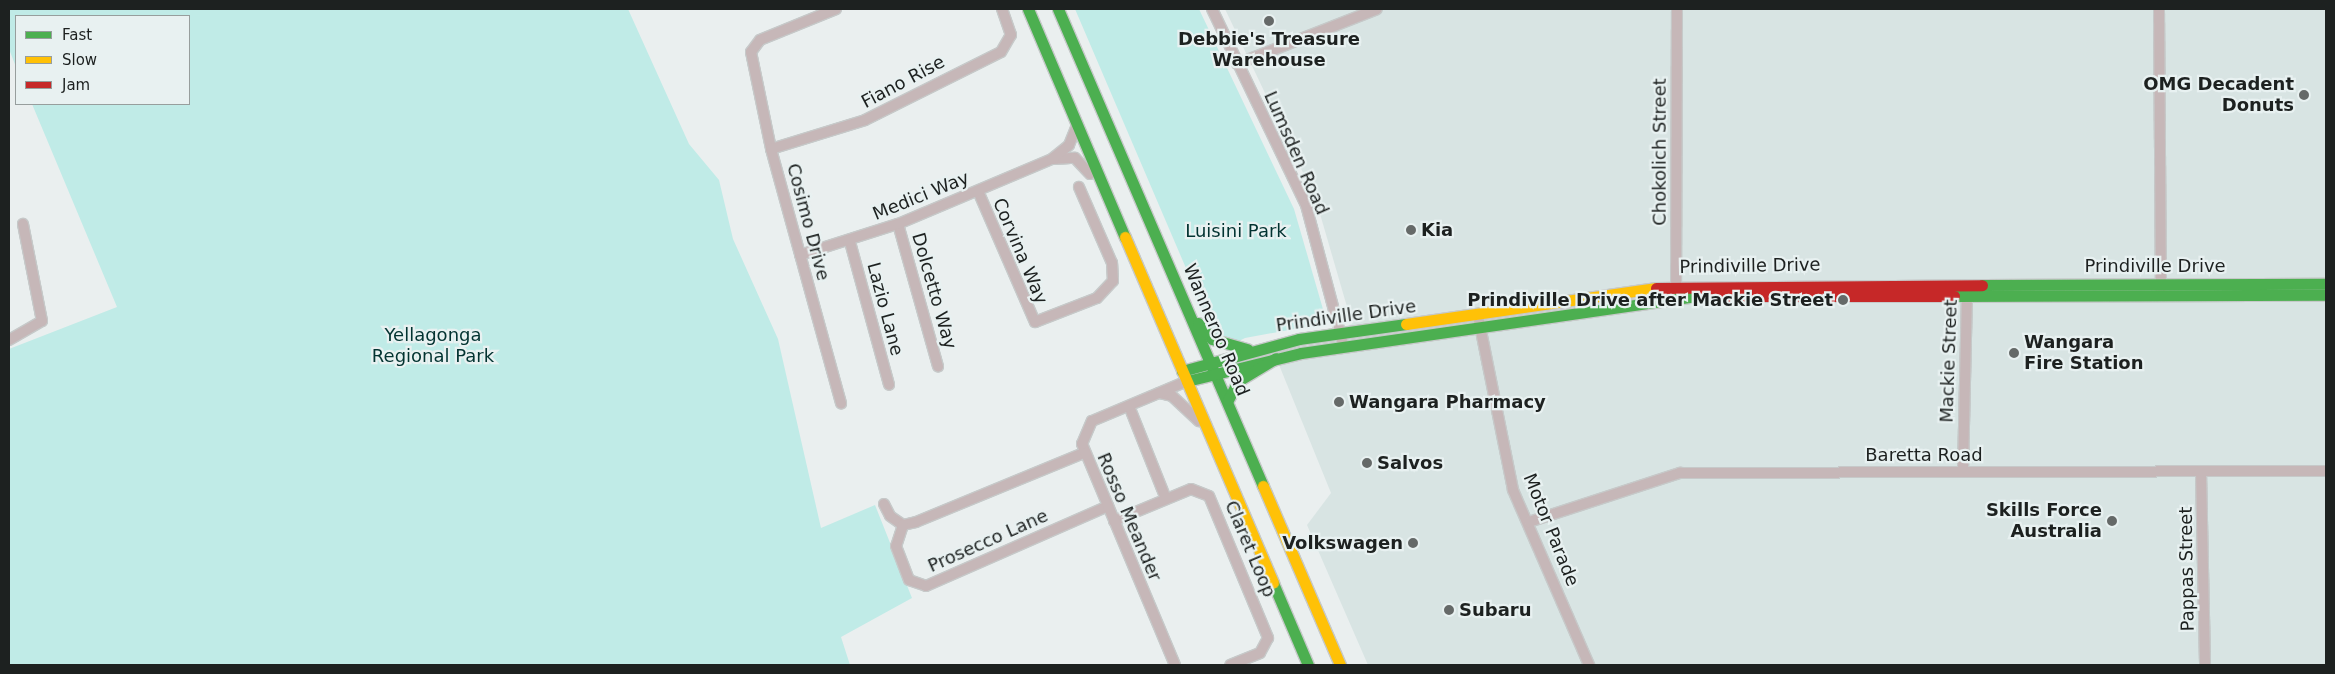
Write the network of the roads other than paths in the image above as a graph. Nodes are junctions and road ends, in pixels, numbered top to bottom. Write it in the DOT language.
graph roads {
  1 [pos="836,9"];
  2 [pos="1002,9"];
  3 [pos="1028,9"];
  4 [pos="1058,9"];
  5 [pos="1212,9"];
  6 [pos="1376,9"];
  7 [pos="1677,9"];
  8 [pos="2159,9"];
  9 [pos="1237,64"];
  10 [pos="1077,125"];
  11 [pos="772,149"];
  12 [pos="1052,159"];
  13 [pos="1079,187"];
  14 [pos="1104,188"];
  15 [pos="978,191"];
  16 [pos="23,224"];
  17 [pos="898,224"];
  18 [pos="850,242"];
  19 [pos="800,255"];
  20 [pos="2326,284"];
  21 [pos="1968,288"];
  22 [pos="2161,289"];
  23 [pos="1676,290"];
  24 [pos="2326,295"];
  25 [pos="1190,312"];
  26 [pos="1479,319"];
  27 [pos="9,340"];
  28 [pos="1342,340"];
  29 [pos="1248,349"];
  30 [pos="1276,358"];
  31 [pos="1210,360"];
  32 [pos="938,366"];
  33 [pos="1215,371"];
  34 [pos="1185,376"];
  35 [pos="889,385"];
  36 [pos="1158,393"];
  37 [pos="1228,400"];
  38 [pos="841,404"];
  39 [pos="1129,406"];
  40 [pos="1211,435"];
  41 [pos="1084,453"];
  42 [pos="1962,470"];
  43 [pos="2326,471"];
  44 [pos="2201,472"];
  45 [pos="1166,499"];
  46 [pos="884,504"];
  47 [pos="1108,506"];
  48 [pos="1114,521"];
  49 [pos="1529,522"];
  50 [pos="903,525"];
  51 [pos="1175,665"];
  52 [pos="1230,665"];
  53 [pos="1308,665"];
  54 [pos="1340,665"];
  55 [pos="1590,665"];
  56 [pos="2205,665"];
  1 -- 11 [label="street, Cosimo Drive"];
  2 -- 11 [label="street, Fiano Rise"];
  3 -- 10 [label="main road"];
  4 -- 25 [label="main road, Wanneroo Road"];
  5 -- 9 [label="street, Lumsden Road"];
  6 -- 9 [label="street"];
  7 -- 23 [label="street, Chokolich Street"];
  8 -- 22 [label="street"];
  9 -- 28 [label="street, Lumsden Road"];
  10 -- 12 [label="street, Medici Way"];
  10 -- 14 [label="main road"];
  11 -- 19 [label="street, Cosimo Drive"];
  12 -- 14 [label="street, Medici Way"];
  12 -- 15 [label="street, Medici Way"];
  13 -- 15 [label="street, Corvina Way"];
  14 -- 34 [label="main road"];
  15 -- 17 [label="street, Medici Way"];
  16 -- 27 [label="street"];
  17 -- 18 [label="street, Medici Way"];
  17 -- 32 [label="street, Dolcetto Way"];
  18 -- 19 [label="street, Medici Way"];
  18 -- 35 [label="street, Lazio Lane"];
  19 -- 38 [label="street, Cosimo Drive"];
  20 -- 22 [label="main road, Prindiville Drive"];
  21 -- 22 [label="main road, Prindiville Drive"];
  21 -- 23 [label="main road, Prindiville Drive"];
  21 -- 42 [label="street, Mackie Street"];
  22 -- 24 [label="main road, Prindiville Drive"];
  23 -- 26 [label="main road, Prindiville Drive"];
  25 -- 29 [label="main road"];
  25 -- 31 [label="main road, Wanneroo Road"];
  26 -- 28 [label="main road, Prindiville Drive"];
  26 -- 49 [label="street, Motor Parade"];
  28 -- 29 [label="main road, Prindiville Drive"];
  28 -- 30 [label="main road, Prindiville Drive"];
  29 -- 31 [label="main road, Prindiville Drive"];
  30 -- 33 [label="main road, Prindiville Drive"];
  30 -- 37 [label="main road"];
  31 -- 33 [label="main road, Wanneroo Road"];
  31 -- 34 [label="main road, Prindiville Drive"];
  33 -- 34 [label="main road, Prindiville Drive"];
  33 -- 37 [label="main road, Wanneroo Road"];
  34 -- 36 [label="street, Rosso Meander"];
  34 -- 40 [label="main road"];
  36 -- 39 [label="street, Rosso Meander"];
  36 -- 40 [label="street"];
  37 -- 54 [label="main road, Wanneroo Road"];
  39 -- 41 [label="street, Rosso Meander"];
  39 -- 45 [label="street"];
  40 -- 53 [label="main road"];
  41 -- 47 [label="street, Rosso Meander"];
  41 -- 50 [label="street"];
  42 -- 44 [label="street, Baretta Road"];
  42 -- 49 [label="street, Baretta Road"];
  43 -- 44 [label="street, Baretta Road"];
  44 -- 56 [label="street, Pappas Street"];
  45 -- 48 [label="street, Claret Loop"];
  45 -- 52 [label="street, Claret Loop"];
  46 -- 50 [label="street"];
  47 -- 48 [label="street, Rosso Meander"];
  47 -- 50 [label="street, Prosecco Lane"];
  48 -- 51 [label="street, Rosso Meander"];
  49 -- 55 [label="street, Motor Parade"];
}
